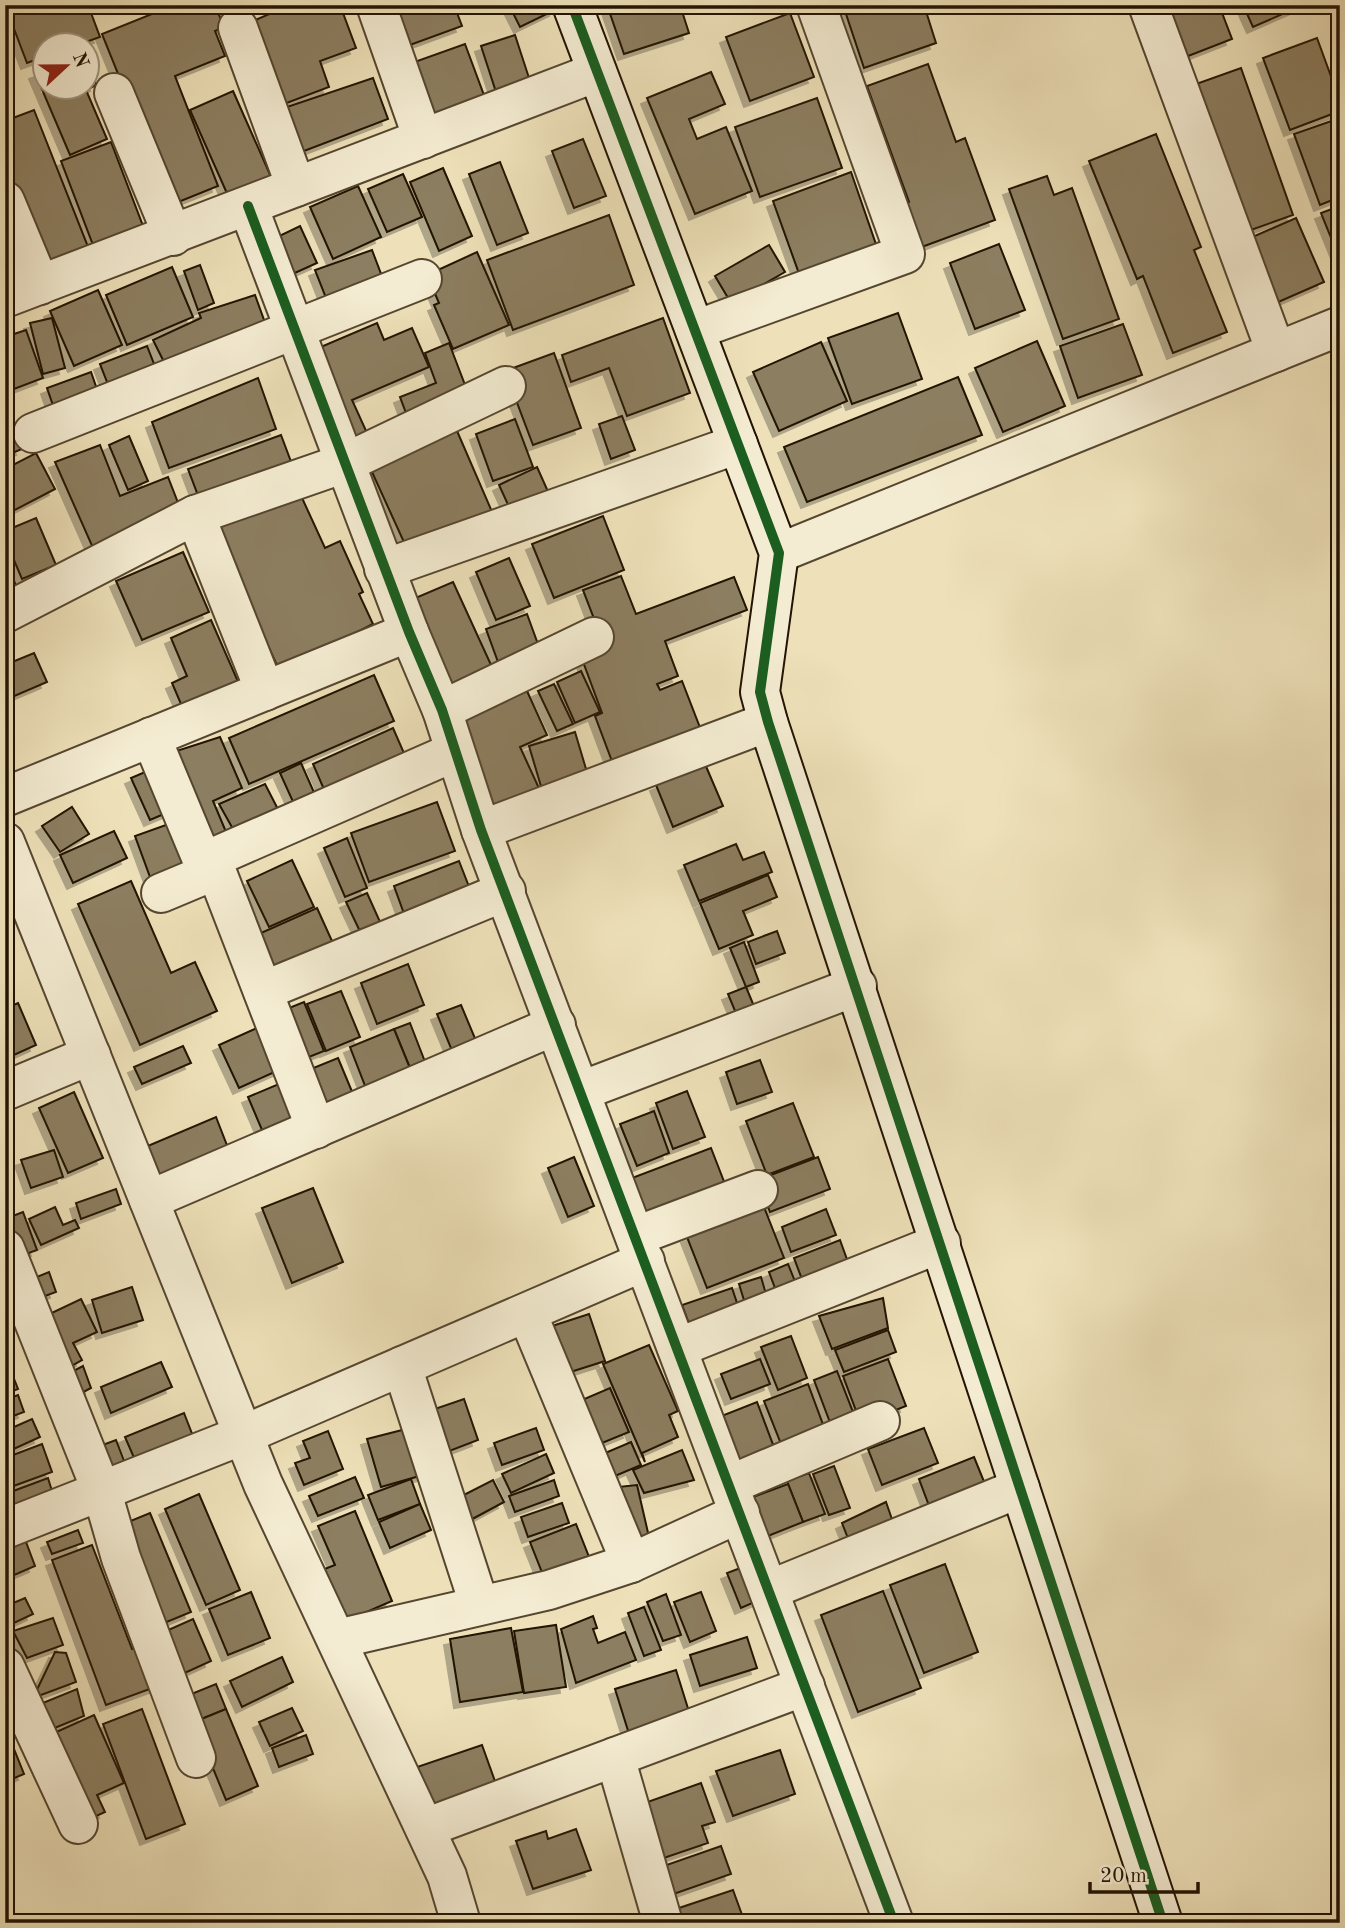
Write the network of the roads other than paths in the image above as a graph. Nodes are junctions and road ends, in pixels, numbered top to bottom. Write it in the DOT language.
graph roads {
  1 [pos="376,5"];
  2 [pos="572,5"];
  3 [pos="816,5"];
  4 [pos="1148,5"];
  5 [pos="238,28"];
  6 [pos="597,72"];
  7 [pos="114,93"];
  8 [pos="423,139"];
  9 [pos="296,187"];
  10 [pos="5,201"];
  11 [pos="248,206"];
  12 [pos="173,236"];
  13 [pos="422,279"];
  14 [pos="22,292"];
  15 [pos="1340,326"];
  16 [pos="295,330"];
  17 [pos="695,330"];
  18 [pos="1276,352"];
  19 [pos="506,387"];
  20 [pos="33,433"];
  21 [pos="737,444"];
  22 [pos="345,463"];
  23 [pos="195,515"];
  24 [pos="779,553"];
  25 [pos="384,569"];
  26 [pos="5,613"];
  27 [pos="408,632"];
  28 [pos="594,637"];
  29 [pos="265,691"];
  30 [pos="442,710"];
  31 [pos="768,722"];
  32 [pos="151,737"];
  33 [pos="454,752"];
  34 [pos="5,797"];
  35 [pos="481,830"];
  36 [pos="5,842"];
  37 [pos="210,866"];
  38 [pos="506,891"];
  39 [pos="161,893"];
  40 [pos="857,986"];
  41 [pos="263,991"];
  42 [pos="556,1026"];
  43 [pos="91,1055"];
  44 [pos="5,1091"];
  45 [pos="581,1091"];
  46 [pos="316,1129"];
  47 [pos="758,1190"];
  48 [pos="149,1200"];
  49 [pos="941,1243"];
  50 [pos="5,1249"];
  51 [pos="640,1249"];
  52 [pos="527,1313"];
  53 [pos="677,1348"];
  54 [pos="402,1366"];
  55 [pos="880,1421"];
  56 [pos="243,1435"];
  57 [pos="1020,1488"];
  58 [pos="102,1492"];
  59 [pos="734,1499"];
  60 [pos="5,1530"];
  61 [pos="631,1563"];
  62 [pos="769,1590"];
  63 [pos="479,1604"];
  64 [pos="337,1639"];
  65 [pos="5,1667"];
  66 [pos="805,1686"];
  67 [pos="615,1757"];
  68 [pos="196,1758"];
  69 [pos="78,1824"];
  70 [pos="425,1828"];
  71 [pos="461,1923"];
  72 [pos="663,1923"];
  73 [pos="894,1923"];
  74 [pos="1163,1923"];
  1 -- 8 [label="street"];
  2 -- 6 [label="street"];
  3 -- 17 [label="street"];
  4 -- 18 [label="street"];
  5 -- 9 [label="street"];
  6 -- 8 [label="street"];
  6 -- 17 [label="street"];
  7 -- 12 [label="street"];
  8 -- 9 [label="street"];
  9 -- 11 [label="street"];
  10 -- 14 [label="street"];
  11 -- 12 [label="street"];
  11 -- 16 [label="street"];
  12 -- 14 [label="street"];
  13 -- 16 [label="street"];
  15 -- 18 [label="street"];
  16 -- 20 [label="street"];
  16 -- 22 [label="street"];
  17 -- 21 [label="street"];
  18 -- 24 [label="street"];
  19 -- 22 [label="street"];
  21 -- 24 [label="street"];
  21 -- 25 [label="street"];
  22 -- 23 [label="street"];
  22 -- 25 [label="street"];
  23 -- 26 [label="street"];
  23 -- 29 [label="street"];
  24 -- 31 [label="street"];
  25 -- 27 [label="street"];
  27 -- 29 [label="street"];
  27 -- 30 [label="street"];
  28 -- 30 [label="street"];
  29 -- 32 [label="street"];
  30 -- 33 [label="street"];
  31 -- 35 [label="street"];
  31 -- 40 [label="street"];
  32 -- 34 [label="street"];
  32 -- 37 [label="street"];
  33 -- 35 [label="street"];
  33 -- 37 [label="street"];
  35 -- 38 [label="street"];
  36 -- 43 [label="street"];
  37 -- 39 [label="street"];
  37 -- 41 [label="street"];
  38 -- 41 [label="street"];
  38 -- 42 [label="street"];
  40 -- 45 [label="street"];
  40 -- 49 [label="street"];
  41 -- 46 [label="street"];
  42 -- 45 [label="street"];
  42 -- 46 [label="street"];
  43 -- 44 [label="street"];
  43 -- 48 [label="street"];
  45 -- 51 [label="street"];
  46 -- 48 [label="street"];
  47 -- 51 [label="street"];
  48 -- 56 [label="street"];
  49 -- 53 [label="street"];
  49 -- 57 [label="street"];
  50 -- 58 [label="street"];
  51 -- 52 [label="street"];
  51 -- 53 [label="street"];
  52 -- 54 [label="street"];
  52 -- 61 [label="street"];
  53 -- 59 [label="street"];
  54 -- 56 [label="street"];
  54 -- 63 [label="street"];
  55 -- 59 [label="street"];
  56 -- 58 [label="street"];
  56 -- 64 [label="street"];
  57 -- 62 [label="street"];
  57 -- 74 [label="street"];
  58 -- 60 [label="street"];
  58 -- 68 [label="street"];
  59 -- 61 [label="street"];
  59 -- 62 [label="street"];
  61 -- 63 [label="street"];
  62 -- 66 [label="street"];
  63 -- 64 [label="street"];
  64 -- 70 [label="street"];
  65 -- 69 [label="street"];
  66 -- 67 [label="street"];
  66 -- 73 [label="street"];
  67 -- 70 [label="street"];
  67 -- 72 [label="street"];
  70 -- 71 [label="street"];
}
